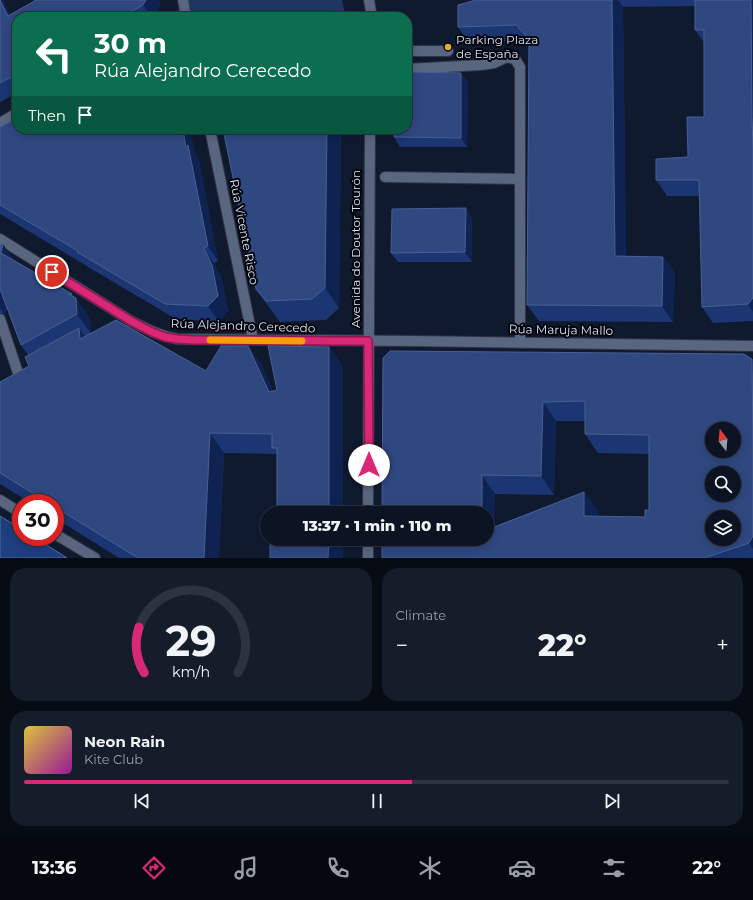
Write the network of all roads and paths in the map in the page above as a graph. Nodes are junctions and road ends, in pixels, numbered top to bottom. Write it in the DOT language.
graph roads {
  1 [pos="183,0"];
  2 [pos="369,0"];
  3 [pos="185,12"];
  4 [pos="371,12"];
  5 [pos="412,51"];
  6 [pos="448,51"];
  7 [pos="412,69"];
  8 [pos="12,116"];
  9 [pos="0,123"];
  10 [pos="211,134"];
  11 [pos="370,134"];
  12 [pos="385,177"];
  13 [pos="520,180"];
  14 [pos="0,239"];
  15 [pos="0,319"];
  16 [pos="131,321"];
  17 [pos="119,326"];
  18 [pos="253,340"];
  19 [pos="368,341"];
  20 [pos="520,343"];
  21 [pos="753,346"];
  22 [pos="20,379"];
  23 [pos="0,500"];
  24 [pos="368,506"];
  25 [pos="12,507"];
  26 [pos="64,539"];
  27 [pos="368,546"];
  28 [pos="95,558"];
  29 [pos="368,558"];
  1 -- 3 [label="street"];
  2 -- 4 [label="street"];
  5 -- 6 [label="street"];
  7 -- 13 [label="street"];
  8 -- 9 [label="street"];
  10 -- 18 [label="street, Rúa Vicente Risco"];
  11 -- 19 [label="street, Avenida do Doutor Tourón"];
  12 -- 13 [label="street"];
  13 -- 20 [label="street"];
  14 -- 16 [label="street, Rúa Alejandro Cerecedo"];
  15 -- 22 [label="street"];
  16 -- 17 [label="street"];
  16 -- 18 [label="street, Rúa Alejandro Cerecedo"];
  18 -- 19 [label="street, Rúa Alejandro Cerecedo"];
  19 -- 20 [label="street, Rúa Maruja Mallo"];
  19 -- 24 [label="street, Avenida do Doutor Tourón"];
  20 -- 21 [label="street, Rúa Maruja Mallo"];
  23 -- 25 [label="street"];
  26 -- 28 [label="street"];
  27 -- 29 [label="street"];
}
